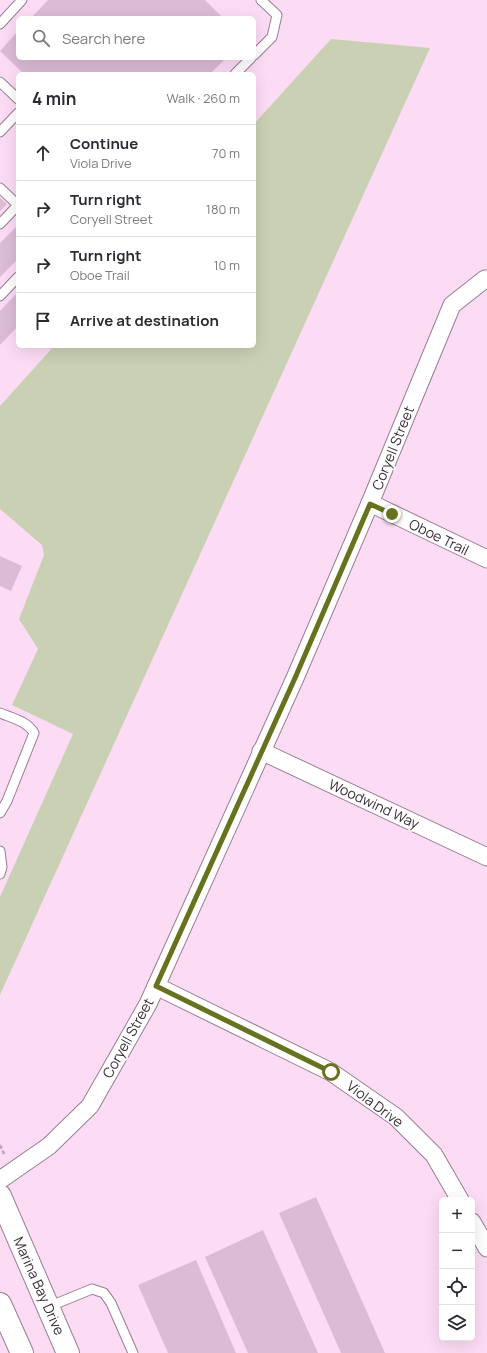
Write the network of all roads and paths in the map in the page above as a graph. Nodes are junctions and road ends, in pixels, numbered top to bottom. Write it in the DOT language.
graph roads {
  1 [pos="22,0"];
  2 [pos="261,0"];
  3 [pos="0,24"];
  4 [pos="256,53"];
  5 [pos="249,60"];
  6 [pos="237,72"];
  7 [pos="0,82"];
  8 [pos="16,97"];
  9 [pos="16,115"];
  10 [pos="0,132"];
  11 [pos="0,188"];
  12 [pos="16,203"];
  13 [pos="16,207"];
  14 [pos="0,224"];
  15 [pos="16,279"];
  16 [pos="485,280"];
  17 [pos="0,296"];
  18 [pos="370,504"];
  19 [pos="487,559"];
  20 [pos="0,713"];
  21 [pos="261,751"];
  22 [pos="0,813"];
  23 [pos="0,851"];
  24 [pos="487,857"];
  25 [pos="1,871"];
  26 [pos="156,986"];
  27 [pos="0,1180"];
  28 [pos="0,1196"];
  29 [pos="458,1197"];
  30 [pos="475,1227"];
  31 [pos="487,1248"];
  32 [pos="0,1304"];
  33 [pos="48,1307"];
  34 [pos="22,1353"];
  35 [pos="68,1353"];
  36 [pos="133,1353"];
  1 -- 3 [label="lane"];
  2 -- 4 [label="lane"];
  5 -- 6 [label="lane"];
  7 -- 8 [label="lane"];
  9 -- 10 [label="lane"];
  11 -- 12 [label="lane"];
  13 -- 14 [label="lane"];
  15 -- 17 [label="lane"];
  16 -- 18 [label="street, Coryell Street"];
  18 -- 19 [label="street, Oboe Trail"];
  18 -- 21 [label="street, Coryell Street"];
  20 -- 22 [label="lane"];
  21 -- 24 [label="street, Woodwind Way"];
  21 -- 26 [label="street, Coryell Street"];
  23 -- 25 [label="lane"];
  26 -- 27 [label="street, Coryell Street"];
  26 -- 29 [label="street, Viola Drive"];
  28 -- 33 [label="main road, Marina Bay Drive"];
  30 -- 31 [label="street"];
  32 -- 34 [label="main road"];
  33 -- 35 [label="main road, Marina Bay Drive"];
  33 -- 36 [label="lane"];
}
